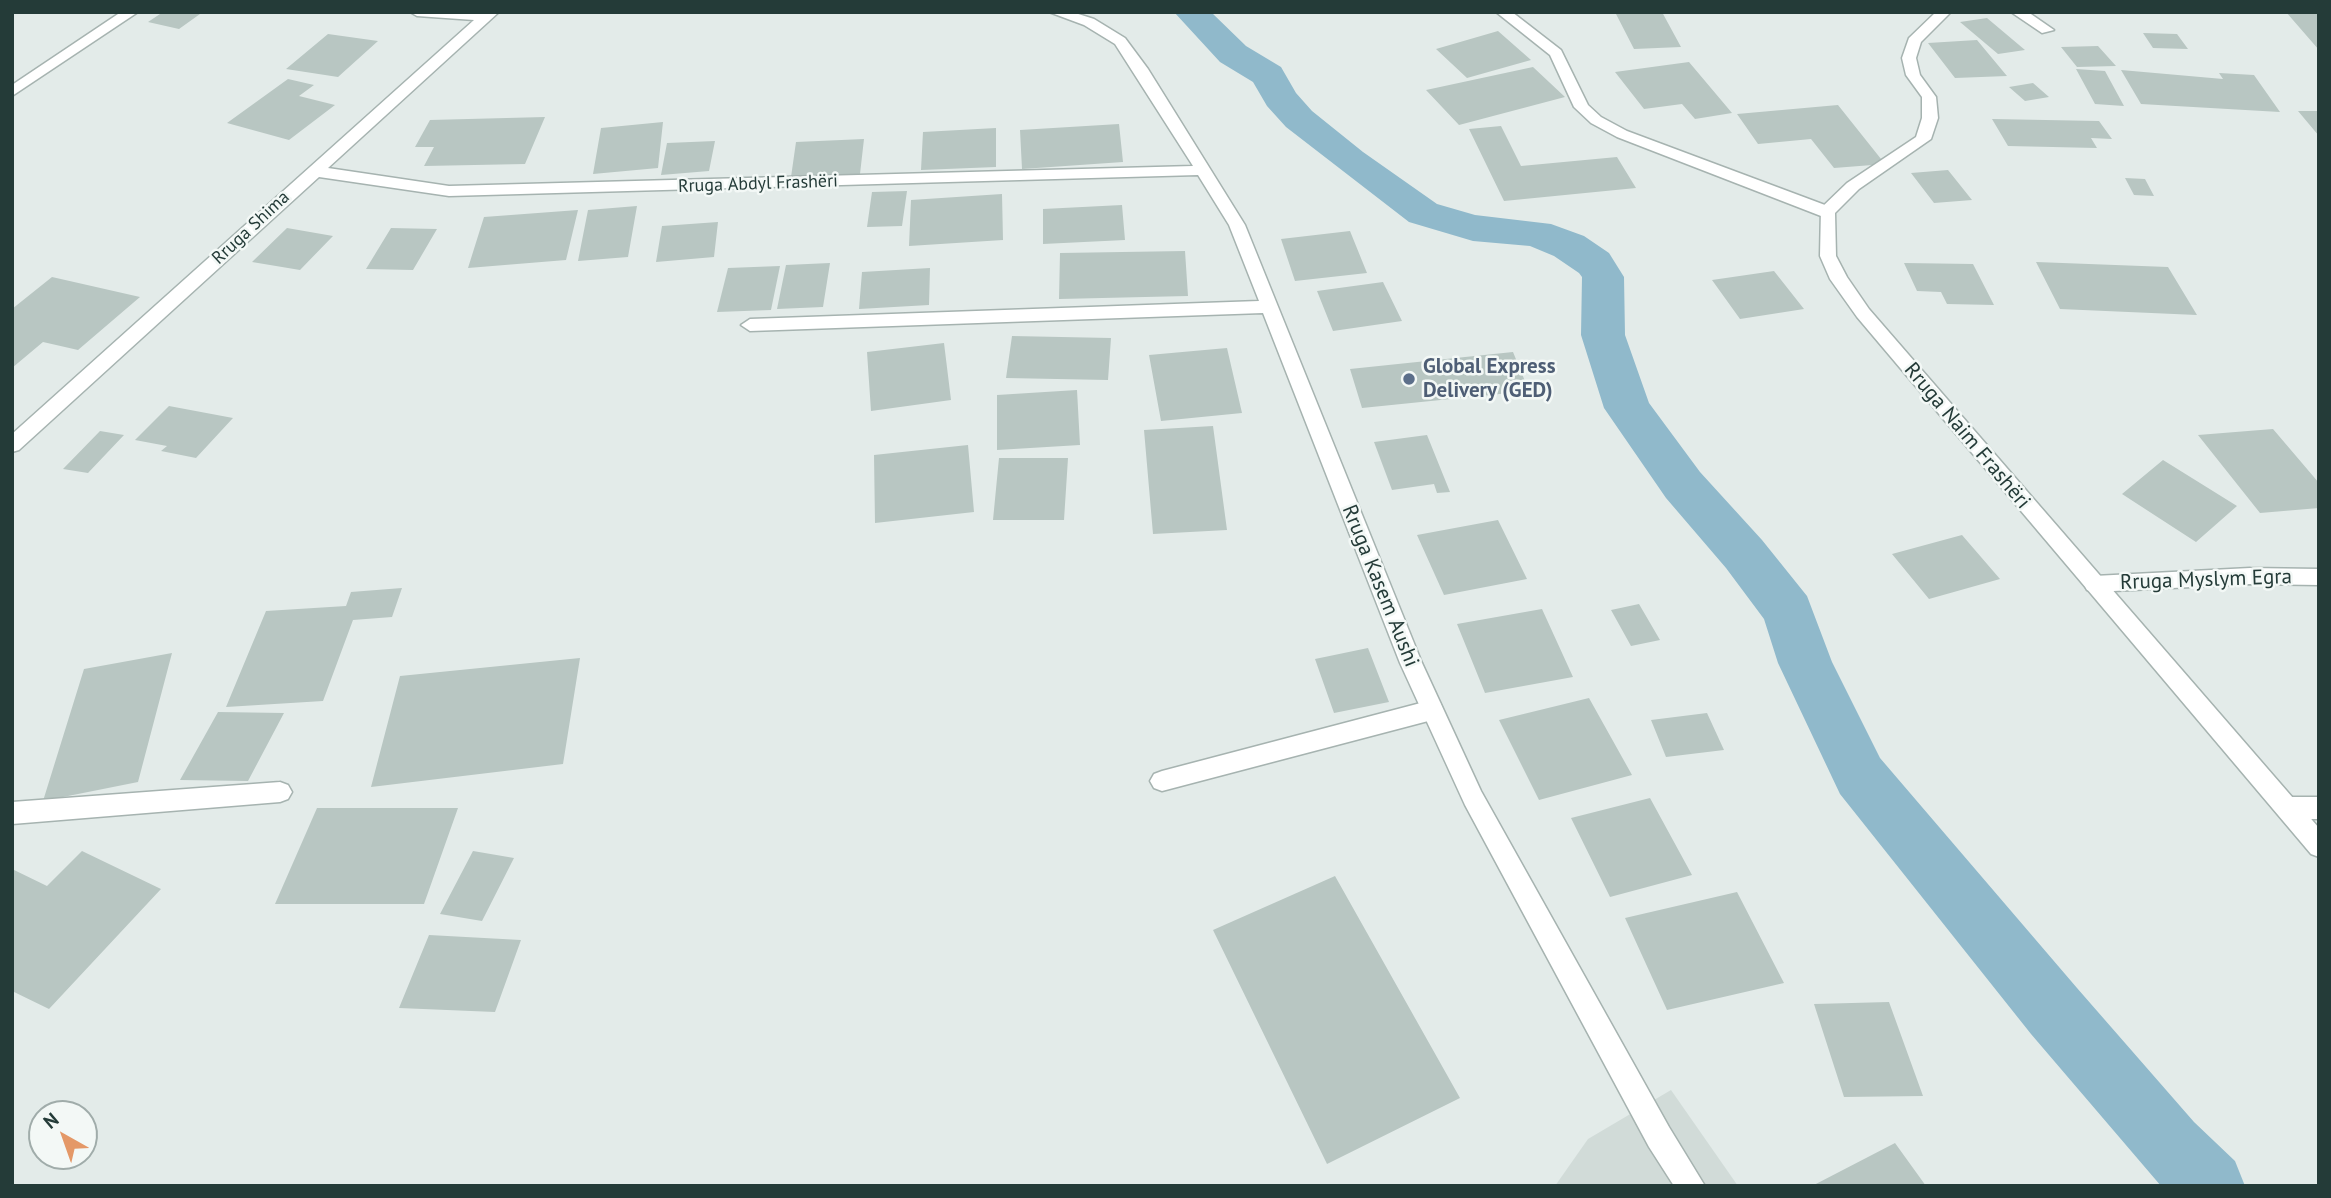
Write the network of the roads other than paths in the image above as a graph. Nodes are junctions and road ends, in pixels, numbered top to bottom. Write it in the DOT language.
graph roads {
  1 [pos="131,12"];
  2 [pos="416,12"];
  3 [pos="1056,12"];
  4 [pos="1503,12"];
  5 [pos="1944,12"];
  6 [pos="2018,12"];
  7 [pos="489,15"];
  8 [pos="2047,30"];
  9 [pos="12,92"];
  10 [pos="313,170"];
  11 [pos="1205,170"];
  12 [pos="1827,212"];
  13 [pos="1267,307"];
  14 [pos="750,325"];
  15 [pos="12,445"];
  16 [pos="2319,577"];
  17 [pos="2094,584"];
  18 [pos="1432,710"];
  19 [pos="1162,780"];
  20 [pos="280,792"];
  21 [pos="2288,808"];
  22 [pos="2319,808"];
  23 [pos="12,813"];
  24 [pos="2319,846"];
  25 [pos="1691,1186"];
  1 -- 9 [label="street"];
  2 -- 7 [label="street"];
  3 -- 11 [label="street, Rruga Kasem Aushi"];
  4 -- 12 [label="street"];
  5 -- 12 [label="street"];
  6 -- 8 [label="street"];
  7 -- 10 [label="street, Rruga Shima"];
  10 -- 11 [label="street, Rruga Abdyl Frashëri"];
  10 -- 15 [label="street, Rruga Shima"];
  11 -- 13 [label="street, Rruga Kasem Aushi"];
  12 -- 17 [label="street, Rruga Naim Frashëri"];
  13 -- 14 [label="street"];
  13 -- 18 [label="street, Rruga Kasem Aushi"];
  16 -- 17 [label="street, Rruga Myslym Egra"];
  17 -- 21 [label="street, Rruga Naim Frashëri"];
  18 -- 19 [label="street"];
  18 -- 25 [label="street, Rruga Kasem Aushi"];
  20 -- 23 [label="street"];
  21 -- 22 [label="street"];
  21 -- 24 [label="street, Rruga Naim Frashëri"];
}
